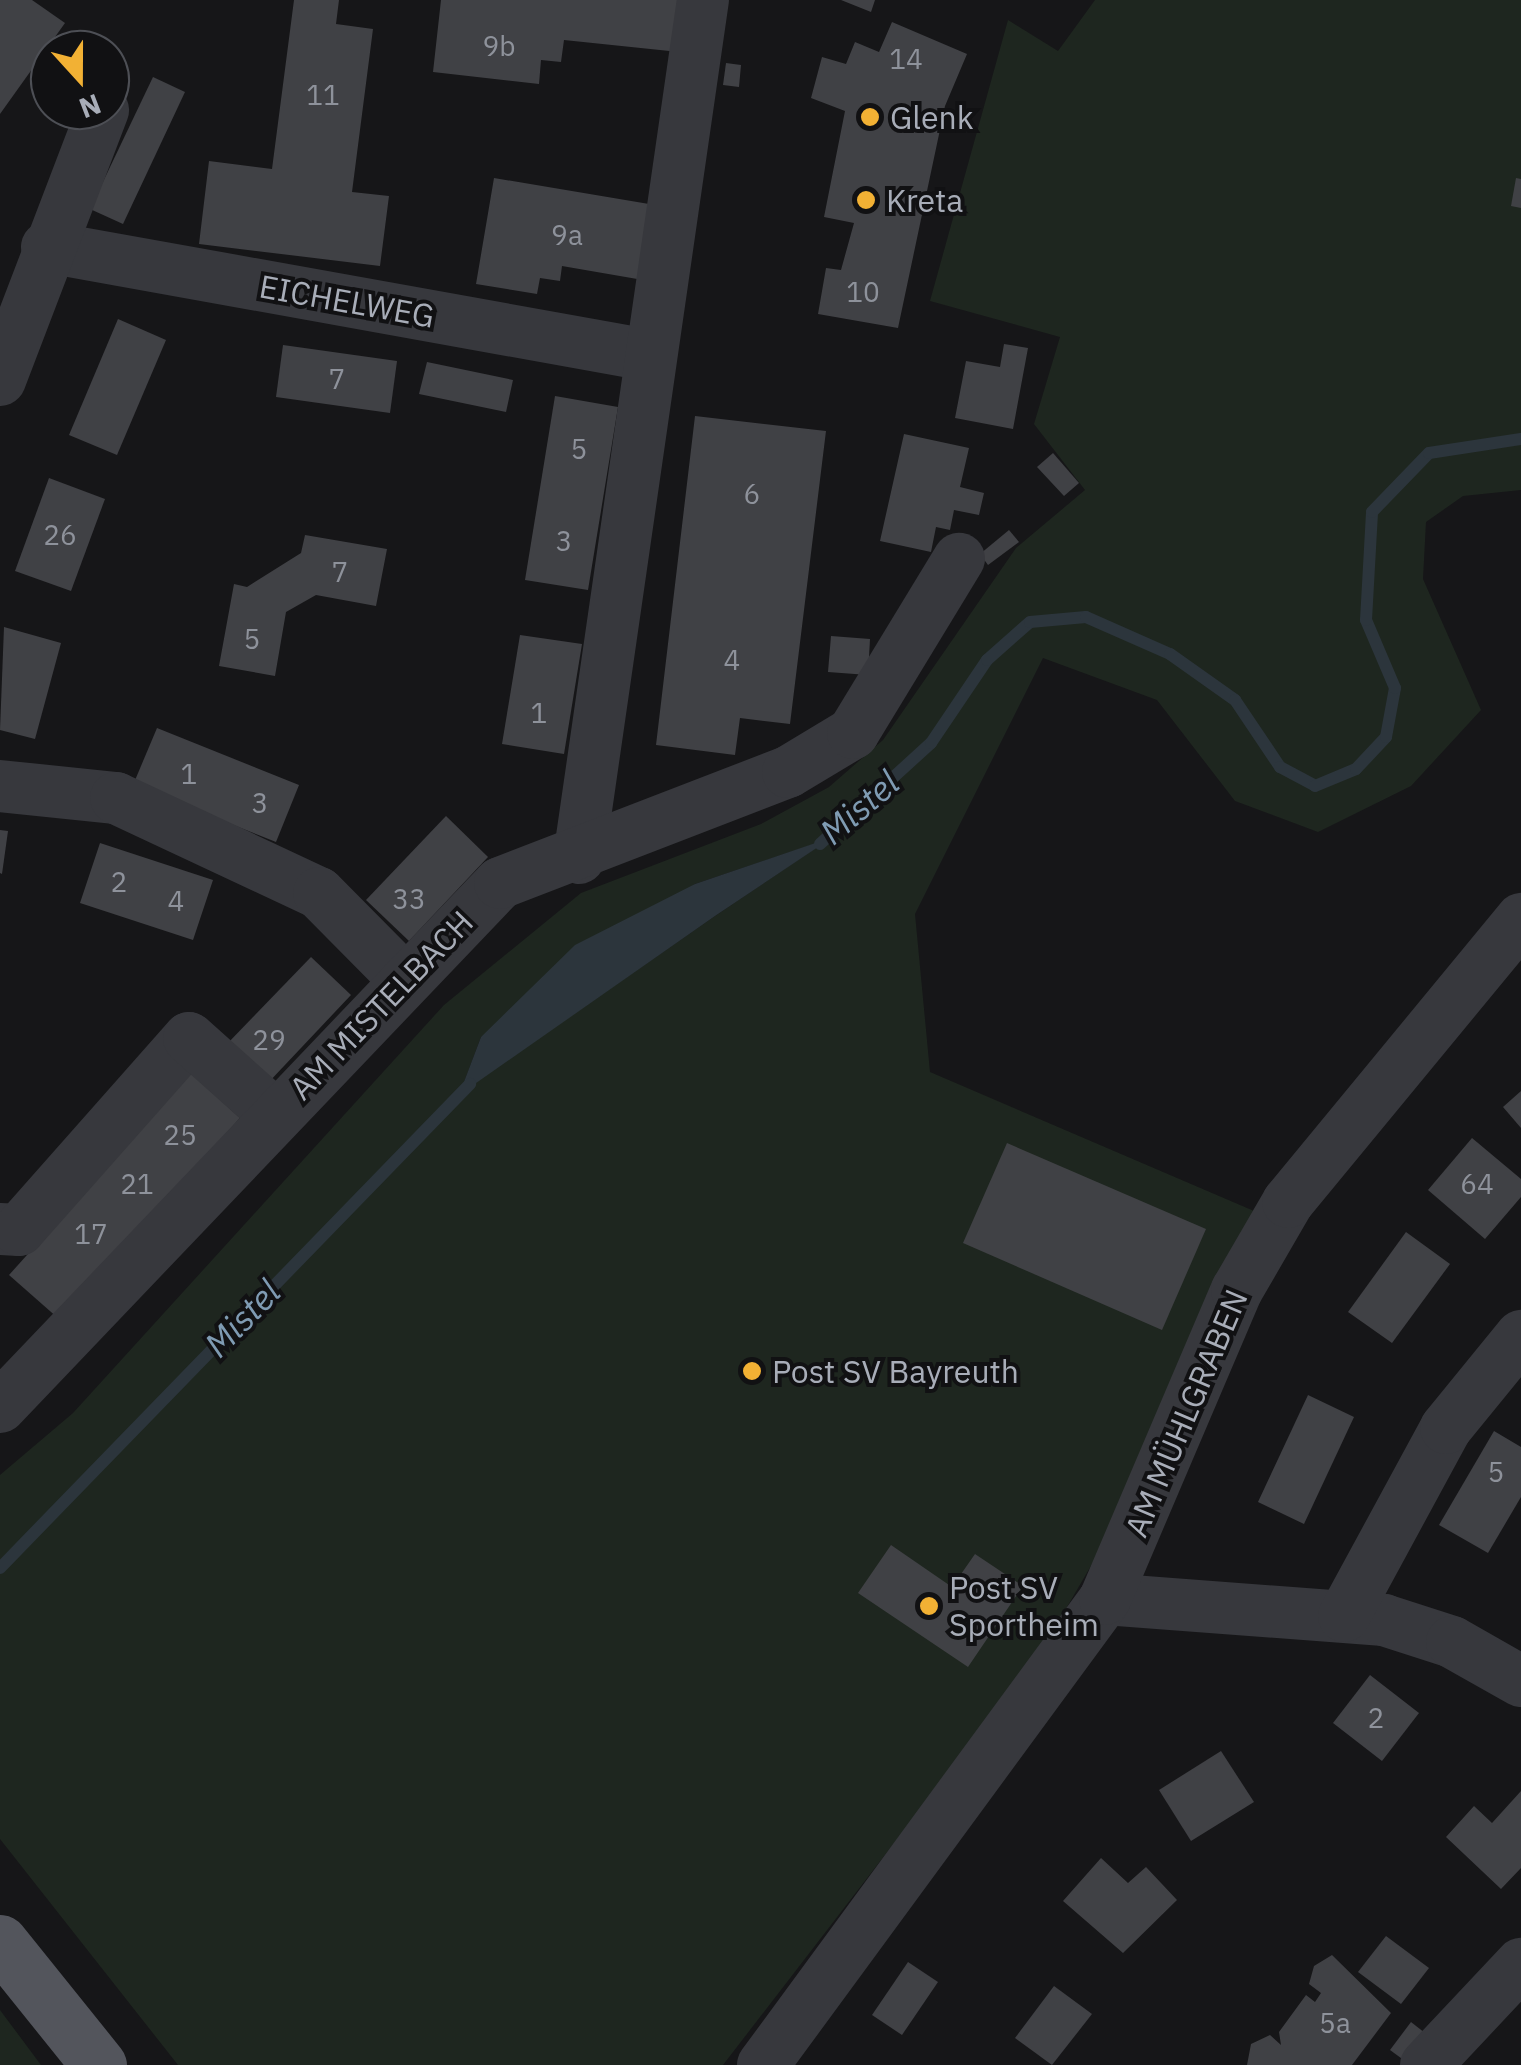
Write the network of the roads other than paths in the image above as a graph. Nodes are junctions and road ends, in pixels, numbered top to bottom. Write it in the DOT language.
graph roads {
  1 [pos="703,0"];
  2 [pos="95,130"];
  3 [pos="48,247"];
  4 [pos="648,355"];
  5 [pos="2,367"];
  6 [pos="959,559"];
  7 [pos="0,786"];
  8 [pos="579,858"];
  9 [pos="1521,919"];
  10 [pos="404,978"];
  11 [pos="274,1115"];
  12 [pos="0,1229"];
  13 [pos="1521,1336"];
  14 [pos="0,1408"];
  15 [pos="1105,1599"];
  16 [pos="1344,1616"];
  17 [pos="1521,1681"];
  18 [pos="0,1942"];
  19 [pos="1521,1964"];
  20 [pos="99,2065"];
  21 [pos="762,2065"];
  22 [pos="1426,2065"];
  1 -- 4 [label="street"];
  2 -- 3 [label="street"];
  3 -- 4 [label="street, EICHELWEG"];
  3 -- 5 [label="street"];
  4 -- 8 [label="street"];
  6 -- 8 [label="street, AM MISTELBACH"];
  7 -- 10 [label="street"];
  8 -- 10 [label="street, AM MISTELBACH"];
  9 -- 15 [label="street, AM MÜHLGRABEN"];
  10 -- 11 [label="street, AM MISTELBACH"];
  11 -- 12 [label="street"];
  11 -- 14 [label="street, AM MISTELBACH"];
  13 -- 16 [label="street"];
  15 -- 16 [label="street"];
  15 -- 21 [label="street, AM MÜHLGRABEN"];
  16 -- 17 [label="street"];
  18 -- 20 [label="main road"];
  19 -- 22 [label="street"];
}
